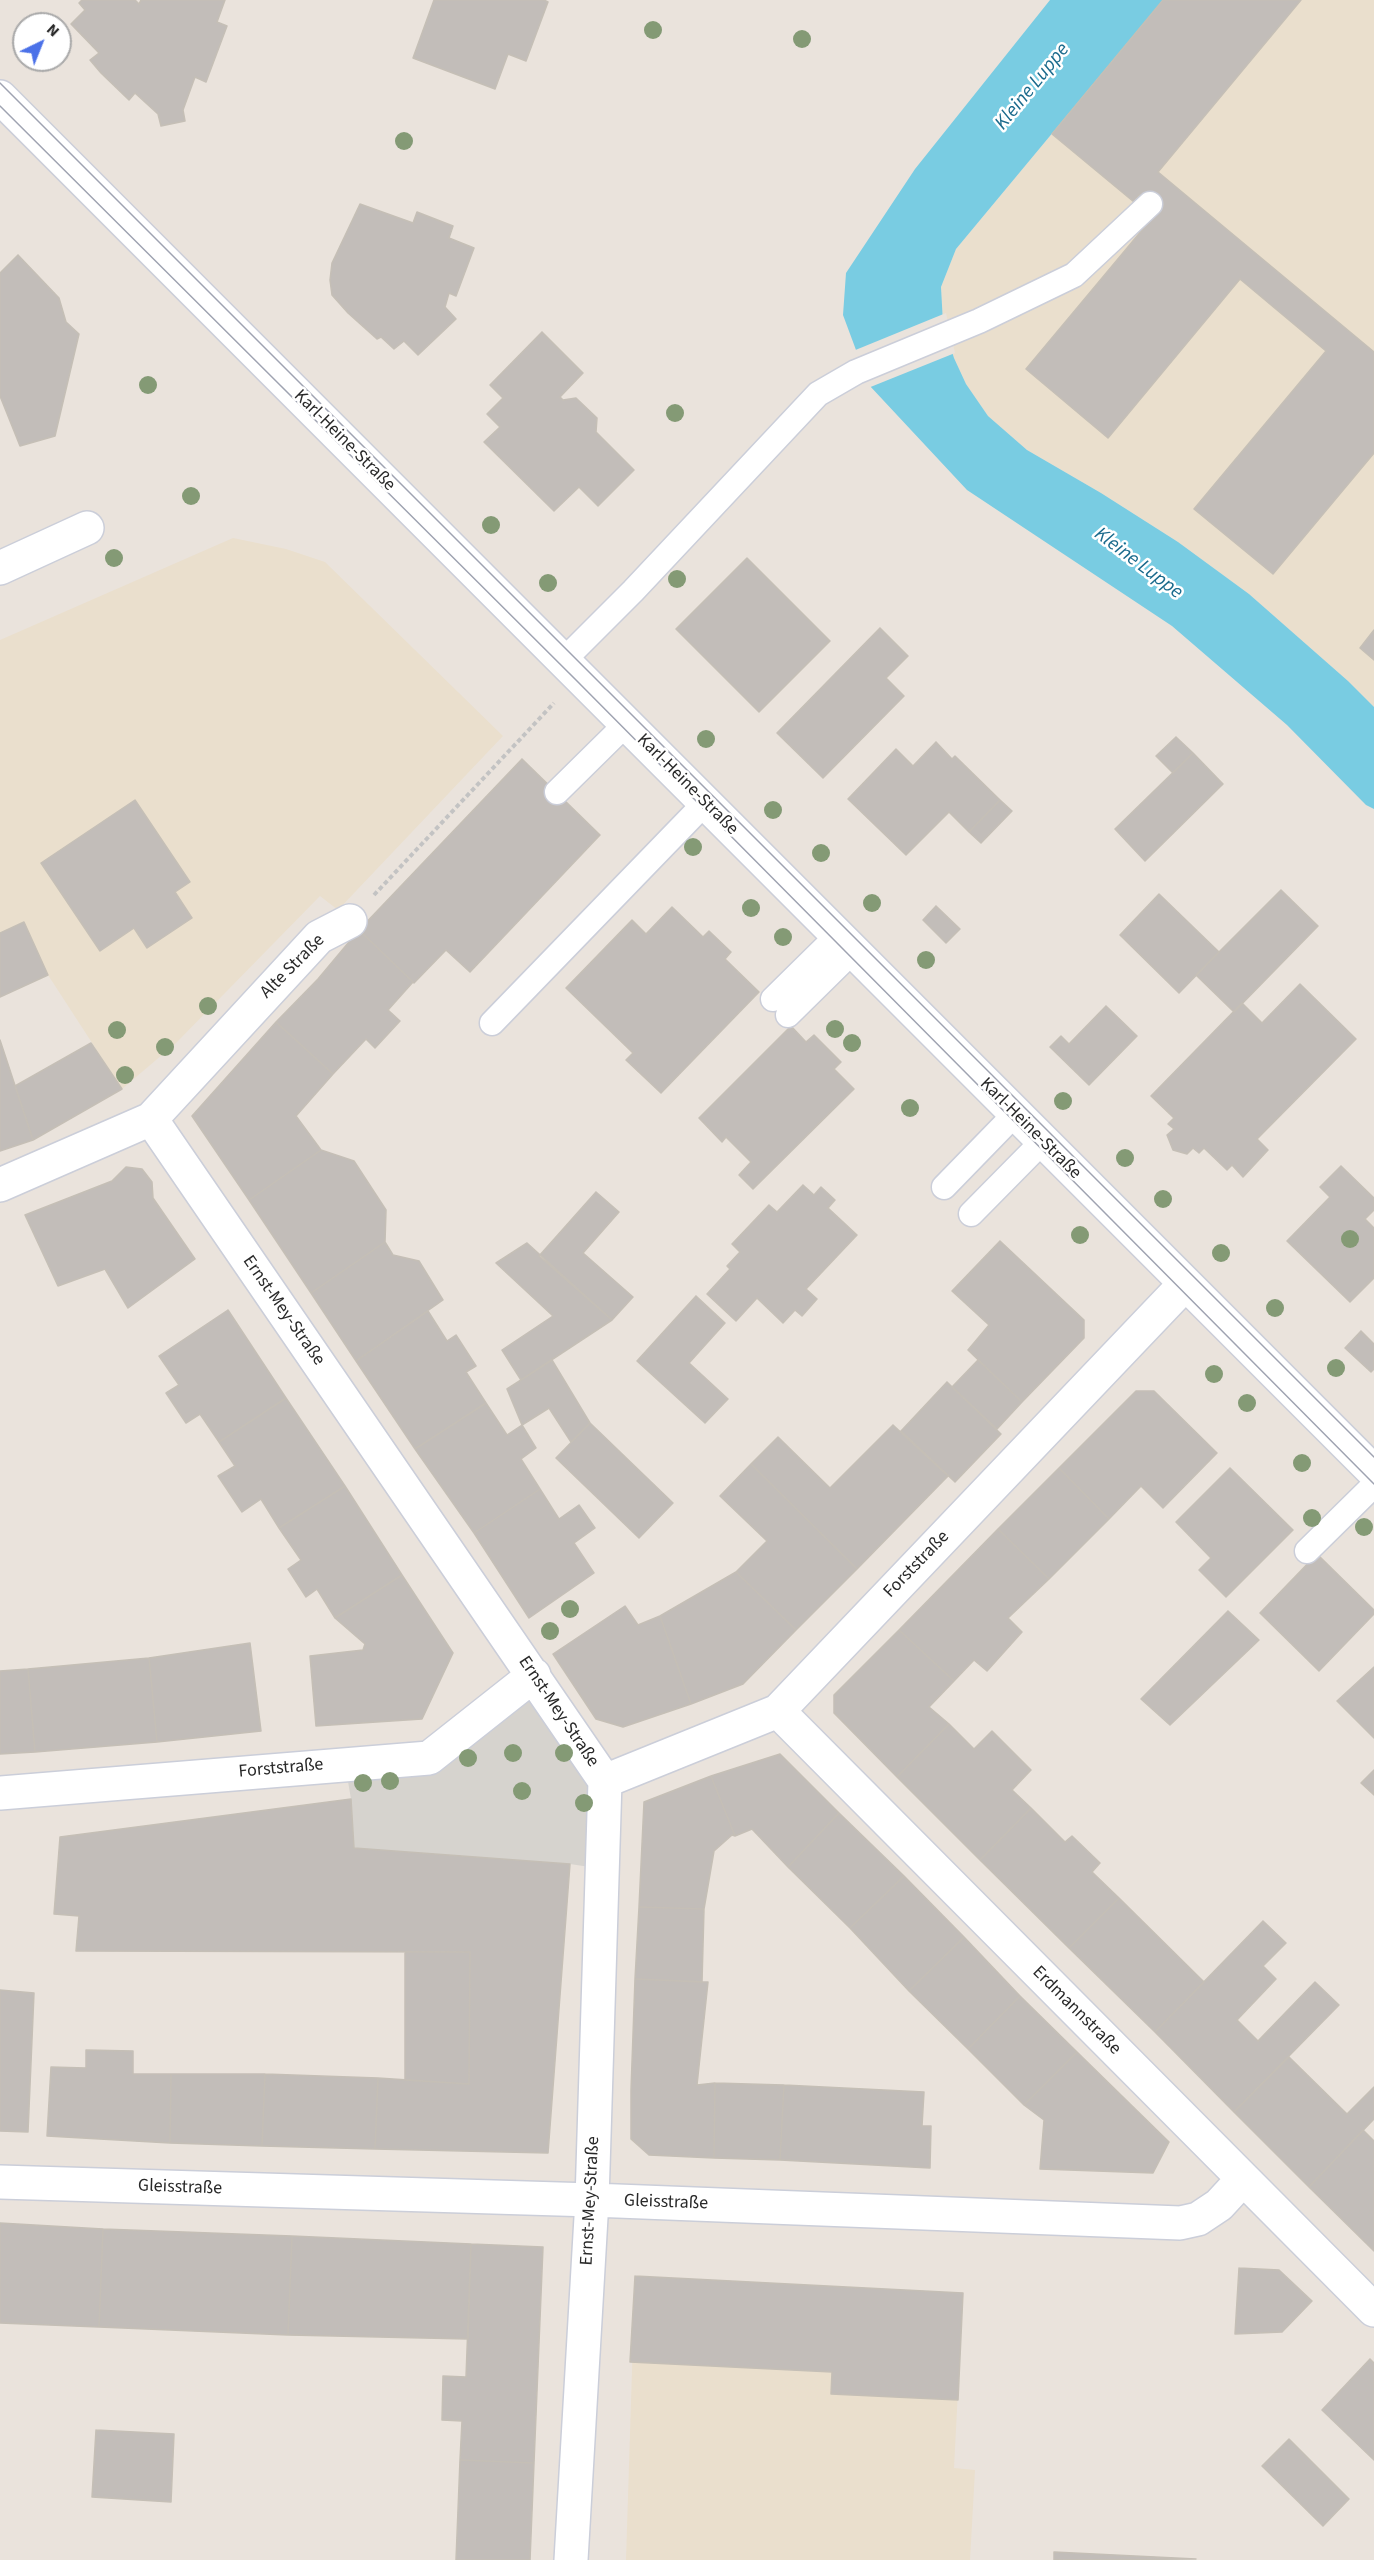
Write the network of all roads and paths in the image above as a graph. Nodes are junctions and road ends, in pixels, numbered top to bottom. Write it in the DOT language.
graph roads {
  1 [pos="0,97"];
  2 [pos="1150,204"];
  3 [pos="87,528"];
  4 [pos="0,568"];
  5 [pos="571,669"];
  6 [pos="626,724"];
  7 [pos="557,792"];
  8 [pos="705,802"];
  9 [pos="350,921"];
  10 [pos="845,943"];
  11 [pos="780,1007"];
  12 [pos="492,1023"];
  13 [pos="1016,1114"];
  14 [pos="151,1119"];
  15 [pos="1043,1141"];
  16 [pos="0,1185"];
  17 [pos="944,1187"];
  18 [pos="971,1214"];
  19 [pos="1185,1284"];
  20 [pos="1374,1472"];
  21 [pos="1374,1485"];
  22 [pos="1307,1551"];
  23 [pos="534,1675"];
  24 [pos="778,1711"];
  25 [pos="605,1781"];
  26 [pos="0,1793"];
  27 [pos="1243,2179"];
  28 [pos="0,2182"];
  29 [pos="592,2200"];
  30 [pos="1374,2310"];
  31 [pos="571,2560"];
  1 -- 5 [label="street, Karl-Heine-Straße"];
  2 -- 5 [label="lane"];
  3 -- 4 [label="street"];
  5 -- 6 [label="street, Karl-Heine-Straße"];
  5 -- 9 [label="path"];
  6 -- 7 [label="lane"];
  6 -- 8 [label="street, Karl-Heine-Straße"];
  8 -- 10 [label="street, Karl-Heine-Straße"];
  8 -- 12 [label="lane"];
  9 -- 14 [label="street, Alte Straße"];
  10 -- 11 [label="lane"];
  10 -- 13 [label="street, Karl-Heine-Straße"];
  13 -- 15 [label="street, Karl-Heine-Straße"];
  13 -- 17 [label="lane"];
  14 -- 16 [label="street, Alte Straße"];
  14 -- 23 [label="street, Ernst-Mey-Straße"];
  15 -- 18 [label="lane"];
  15 -- 19 [label="street, Karl-Heine-Straße"];
  19 -- 20 [label="street, Karl-Heine-Straße"];
  19 -- 24 [label="street, Forststraße"];
  21 -- 22 [label="lane"];
  23 -- 25 [label="street, Ernst-Mey-Straße"];
  23 -- 26 [label="street, Forststraße"];
  24 -- 25 [label="street, Forststraße"];
  24 -- 27 [label="street, Erdmannstraße"];
  25 -- 29 [label="street, Ernst-Mey-Straße"];
  27 -- 29 [label="street, Gleisstraße"];
  27 -- 30 [label="street, Erdmannstraße"];
  28 -- 29 [label="street, Gleisstraße"];
  29 -- 31 [label="street, Ernst-Mey-Straße"];
}
